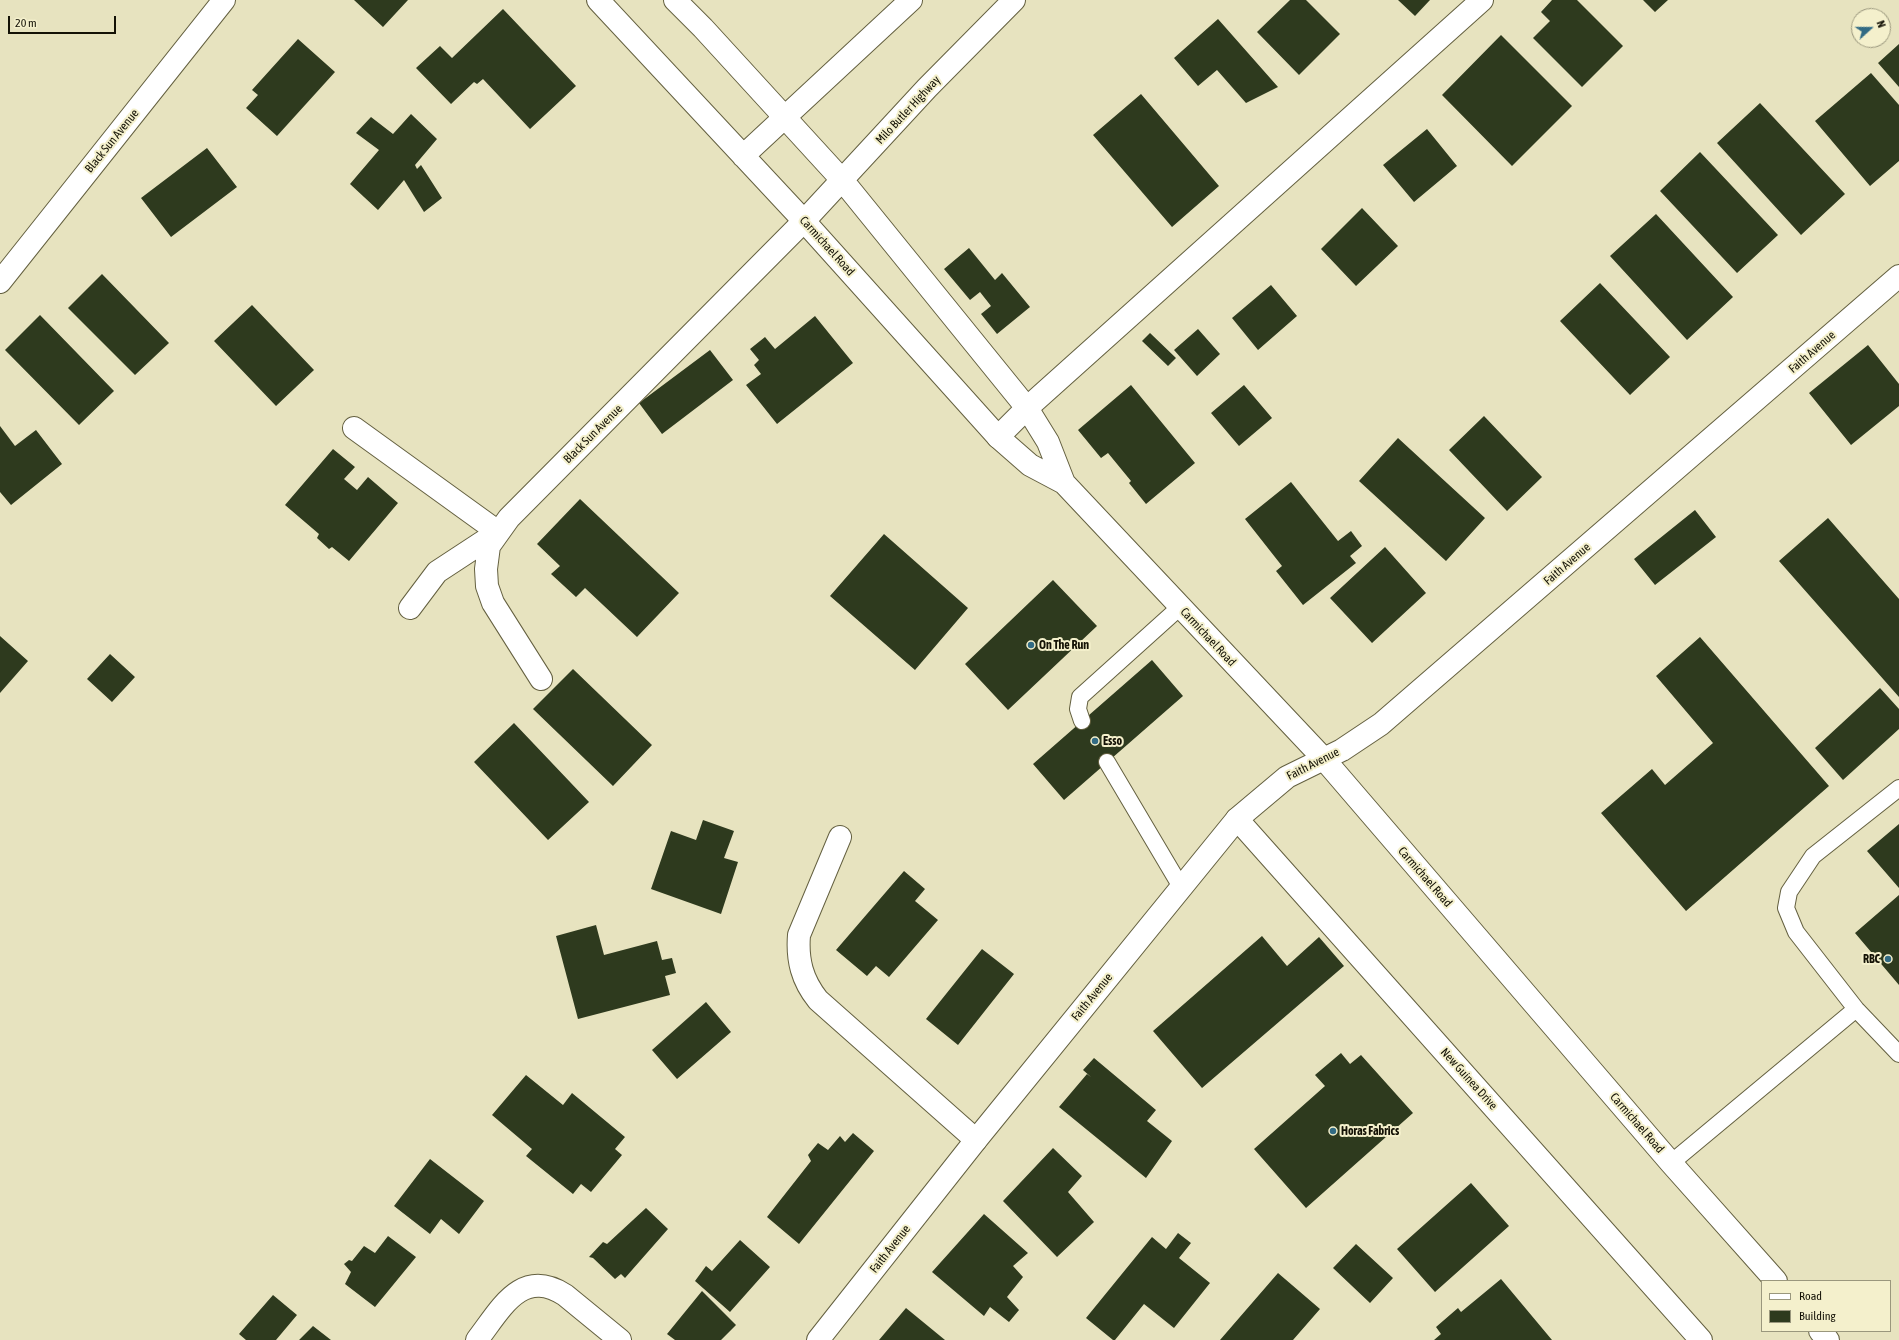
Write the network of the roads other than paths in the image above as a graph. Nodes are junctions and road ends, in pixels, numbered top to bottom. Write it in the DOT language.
graph roads {
  1 [pos="224,0"];
  2 [pos="598,0"];
  3 [pos="675,0"];
  4 [pos="911,0"];
  5 [pos="1014,0"];
  6 [pos="1482,0"];
  7 [pos="785,117"];
  8 [pos="743,156"];
  9 [pos="843,181"];
  10 [pos="804,221"];
  11 [pos="1899,276"];
  12 [pos="0,282"];
  13 [pos="1027,408"];
  14 [pos="354,428"];
  15 [pos="998,437"];
  16 [pos="1064,483"];
  17 [pos="498,532"];
  18 [pos="1180,607"];
  19 [pos="410,608"];
  20 [pos="541,679"];
  21 [pos="1082,721"];
  22 [pos="1323,758"];
  23 [pos="1107,762"];
  24 [pos="1899,788"];
  25 [pos="1237,818"];
  26 [pos="840,837"];
  27 [pos="1182,887"];
  28 [pos="1856,1009"];
  29 [pos="1899,1054"];
  30 [pos="976,1140"];
  31 [pos="1672,1163"];
  32 [pos="1775,1280"];
  33 [pos="1821,1332"];
  34 [pos="478,1340"];
  35 [pos="620,1340"];
  36 [pos="818,1340"];
  37 [pos="1701,1340"];
  38 [pos="1828,1340"];
  1 -- 12 [label="street, Black Sun Avenue"];
  2 -- 8 [label="street, Carmichael Road"];
  3 -- 7 [label="street, Carmichael Road"];
  4 -- 7 [label="street"];
  5 -- 9 [label="street, Milo Butler Highway"];
  6 -- 13 [label="street"];
  7 -- 8 [label="street"];
  7 -- 9 [label="street, Carmichael Road"];
  8 -- 10 [label="street, Carmichael Road"];
  9 -- 10 [label="street, Milo Butler Highway"];
  9 -- 13 [label="street, Carmichael Road"];
  10 -- 15 [label="street, Carmichael Road"];
  10 -- 17 [label="street, Black Sun Avenue"];
  11 -- 22 [label="street, Faith Avenue"];
  13 -- 15 [label="street"];
  13 -- 16 [label="street, Carmichael Road"];
  14 -- 17 [label="street"];
  15 -- 16 [label="street, Carmichael Road"];
  16 -- 18 [label="street, Carmichael Road"];
  17 -- 19 [label="street"];
  17 -- 20 [label="street, Black Sun Avenue"];
  18 -- 21 [label="lane"];
  18 -- 22 [label="street, Carmichael Road"];
  22 -- 25 [label="street, Faith Avenue"];
  22 -- 31 [label="street, Carmichael Road"];
  23 -- 27 [label="lane"];
  24 -- 28 [label="lane"];
  25 -- 27 [label="street, Faith Avenue"];
  25 -- 37 [label="street, New Guinea Drive"];
  26 -- 30 [label="street"];
  27 -- 30 [label="street, Faith Avenue"];
  28 -- 29 [label="lane"];
  28 -- 31 [label="lane"];
  30 -- 36 [label="street, Faith Avenue"];
  31 -- 32 [label="street, Carmichael Road"];
  33 -- 38 [label="street"];
  34 -- 35 [label="street"];
}
